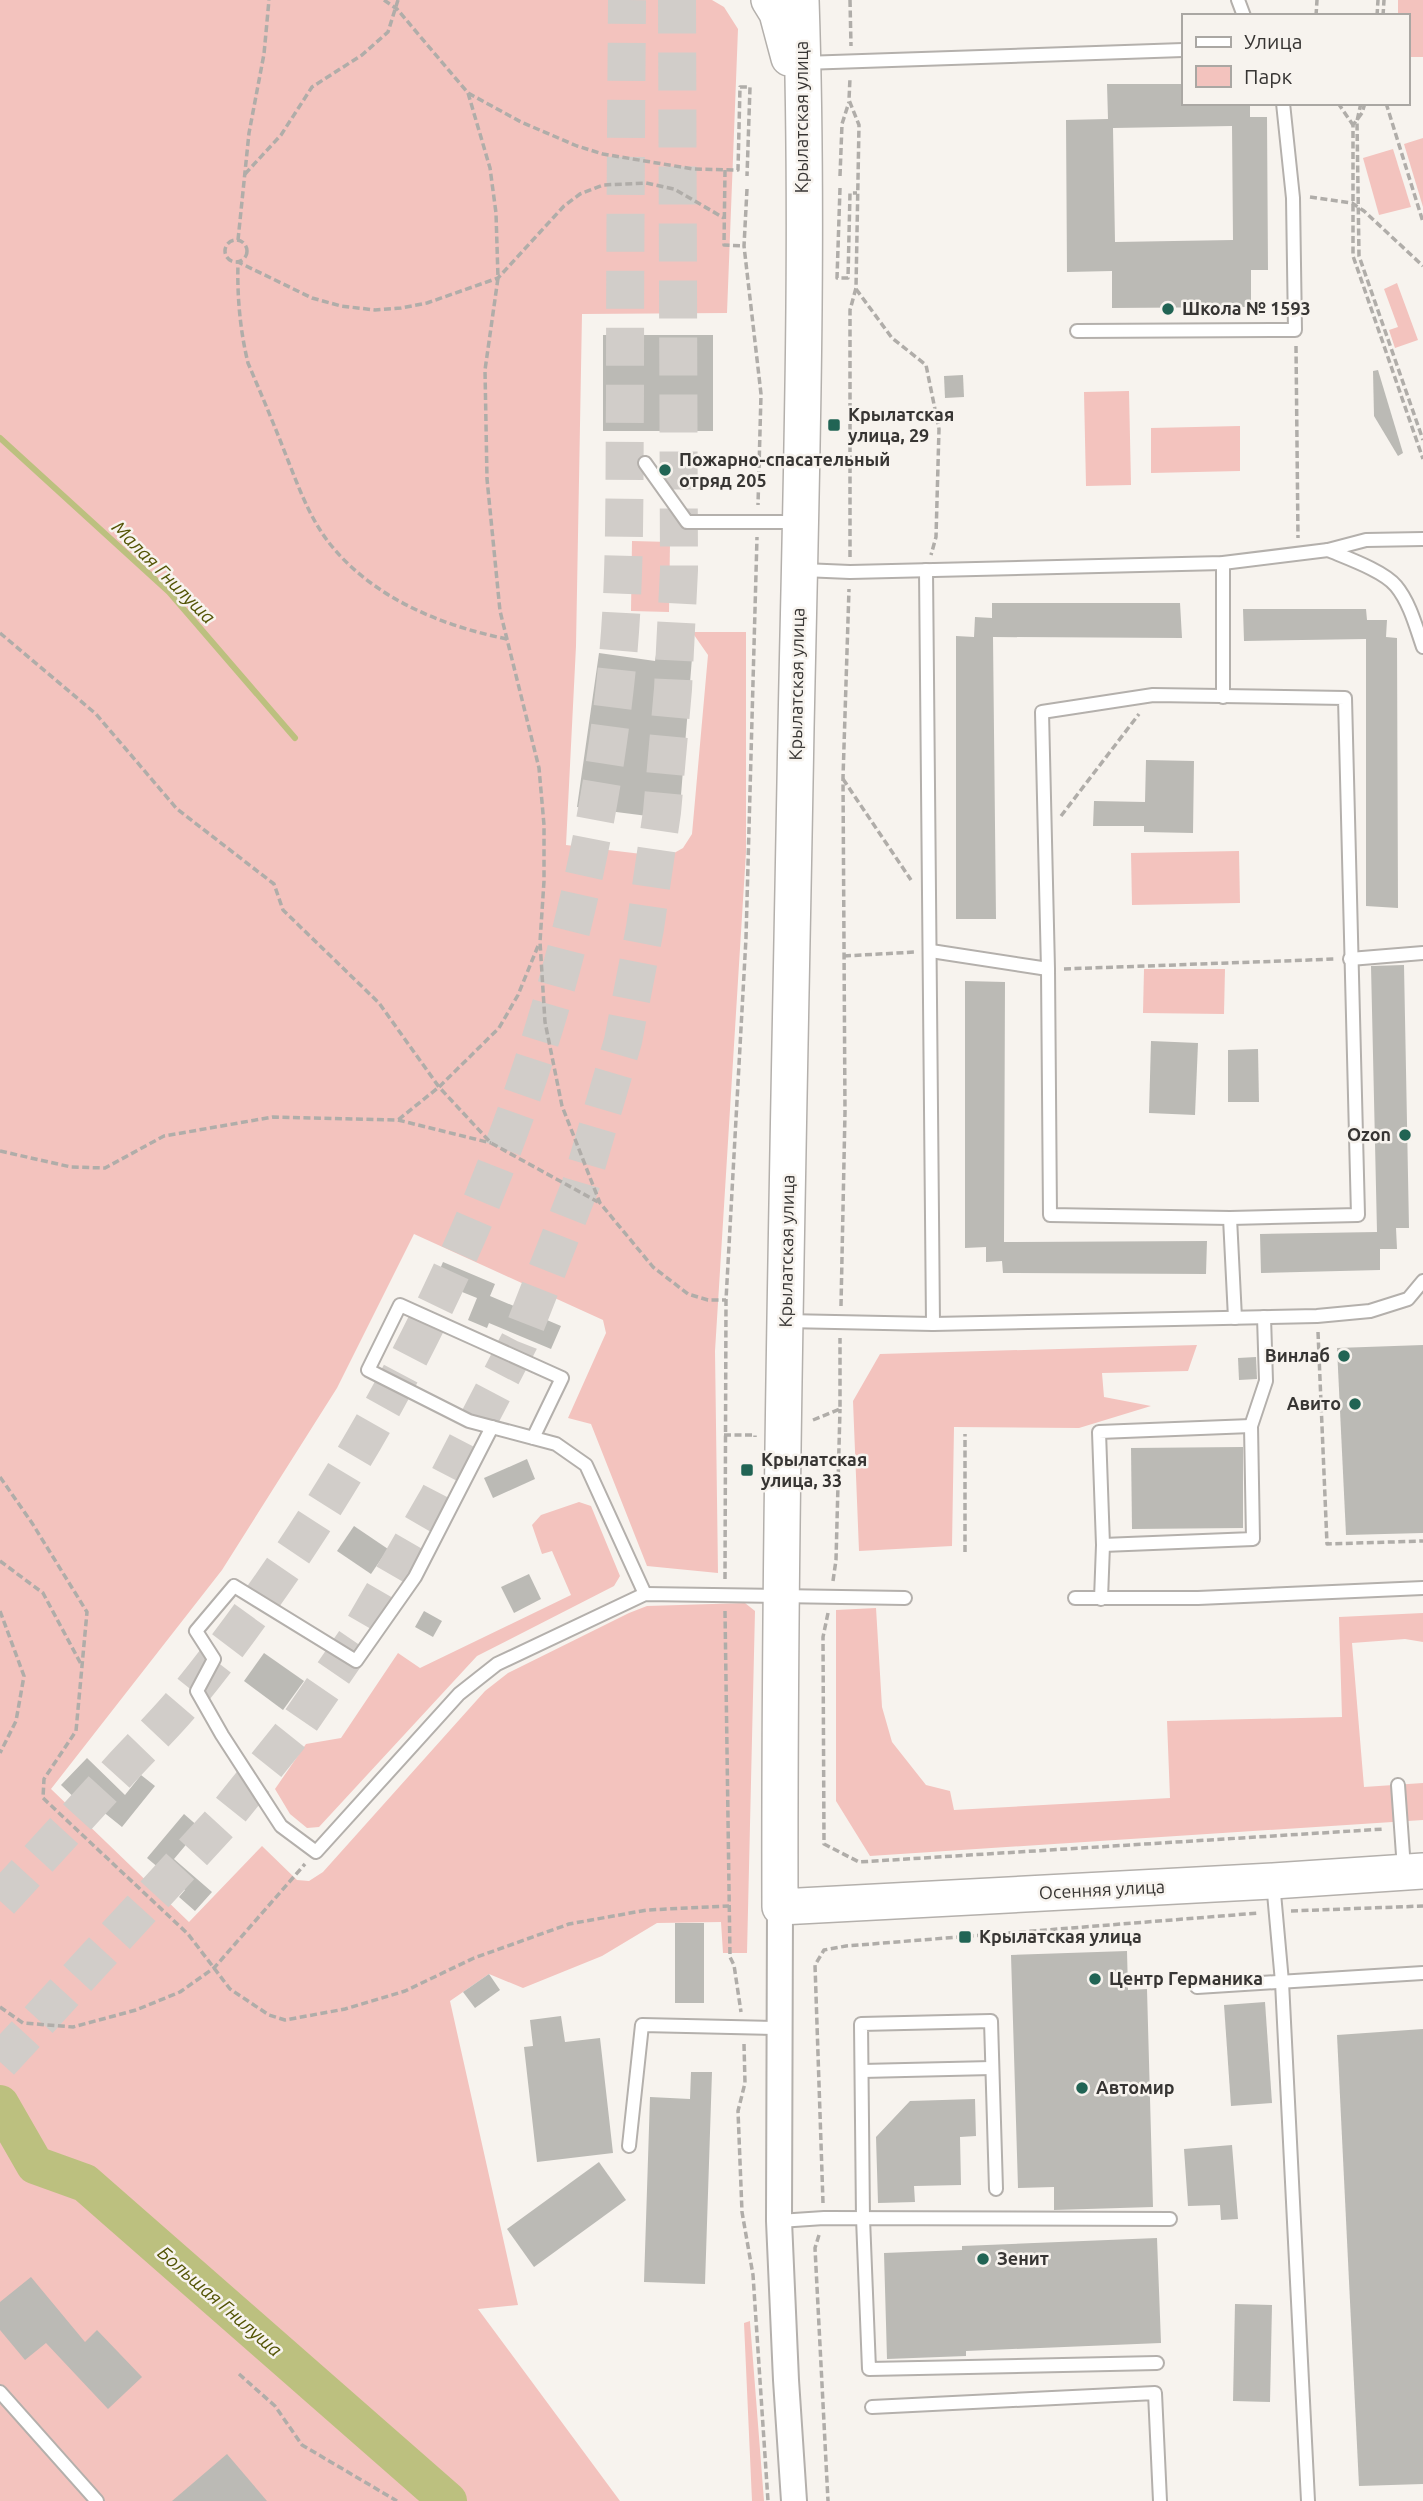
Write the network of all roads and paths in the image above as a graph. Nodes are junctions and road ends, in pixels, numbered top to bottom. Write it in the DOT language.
graph roads {
  1 [pos="269,0"];
  2 [pos="384,0"];
  3 [pos="398,0"];
  4 [pos="769,0"];
  5 [pos="801,0"];
  6 [pos="850,0"];
  7 [pos="397,9"];
  8 [pos="1182,50"];
  9 [pos="852,60"];
  10 [pos="803,63"];
  11 [pos="468,93"];
  12 [pos="849,100"];
  13 [pos="1283,105"];
  14 [pos="1340,105"];
  15 [pos="1362,105"];
  16 [pos="1387,105"];
  17 [pos="803,109"];
  18 [pos="1355,123"];
  19 [pos="725,170"];
  20 [pos="245,174"];
  21 [pos="747,176"];
  22 [pos="840,176"];
  23 [pos="840,188"];
  24 [pos="747,189"];
  25 [pos="857,193"];
  26 [pos="1317,197"];
  27 [pos="1352,203"];
  28 [pos="1357,207"];
  29 [pos="724,218"];
  30 [pos="1423,222"];
  31 [pos="238,240"];
  32 [pos="744,246"];
  33 [pos="238,262"];
  34 [pos="1423,266"];
  35 [pos="498,278"];
  36 [pos="856,289"];
  37 [pos="1295,330"];
  38 [pos="1077,331"];
  39 [pos="1423,440"];
  40 [pos="1423,459"];
  41 [pos="645,463"];
  42 [pos="757,521"];
  43 [pos="800,522"];
  44 [pos="1423,539"];
  45 [pos="1328,550"];
  46 [pos="1300,554"];
  47 [pos="1223,563"];
  48 [pos="799,570"];
  49 [pos="926,570"];
  50 [pos="850,572"];
  51 [pos="0,633"];
  52 [pos="507,639"];
  53 [pos="1423,647"];
  54 [pos="1153,695"];
  55 [pos="1223,697"];
  56 [pos="843,778"];
  57 [pos="1044,839"];
  58 [pos="928,905"];
  59 [pos="540,942"];
  60 [pos="931,951"];
  61 [pos="1423,953"];
  62 [pos="844,957"];
  63 [pos="1350,959"];
  64 [pos="1048,969"];
  65 [pos="439,1087"];
  66 [pos="398,1120"];
  67 [pos="491,1143"];
  68 [pos="0,1151"];
  69 [pos="600,1203"];
  70 [pos="1230,1218"];
  71 [pos="1423,1281"];
  72 [pos="1317,1316"];
  73 [pos="1264,1317"];
  74 [pos="1235,1318"];
  75 [pos="786,1321"];
  76 [pos="840,1322"];
  77 [pos="933,1324"];
  78 [pos="840,1409"];
  79 [pos="813,1420"];
  80 [pos="1251,1426"];
  81 [pos="492,1427"];
  82 [pos="965,1434"];
  83 [pos="724,1435"];
  84 [pos="533,1438"];
  85 [pos="755,1449"];
  86 [pos="0,1477"];
  87 [pos="1423,1541"];
  88 [pos="1103,1545"];
  89 [pos="965,1552"];
  90 [pos="0,1561"];
  91 [pos="1423,1587"];
  92 [pos="645,1594"];
  93 [pos="782,1596"];
  94 [pos="831,1598"];
  95 [pos="905,1598"];
  96 [pos="1074,1598"];
  97 [pos="1101,1599"];
  98 [pos="0,1611"];
  99 [pos="83,1668"];
  100 [pos="0,1753"];
  101 [pos="1398,1785"];
  102 [pos="1402,1828"];
  103 [pos="316,1852"];
  104 [pos="1414,1872"];
  105 [pos="1274,1896"];
  106 [pos="1423,1906"];
  107 [pos="780,1907"];
  108 [pos="824,1950"];
  109 [pos="214,1968"];
  110 [pos="1423,1973"];
  111 [pos="1282,1982"];
  112 [pos="1197,1987"];
  113 [pos="0,2007"];
  114 [pos="743,2028"];
  115 [pos="779,2028"];
  116 [pos="992,2068"];
  117 [pos="862,2071"];
  118 [pos="629,2146"];
  119 [pos="996,2189"];
  120 [pos="863,2218"];
  121 [pos="1170,2219"];
  122 [pos="779,2221"];
  123 [pos="1157,2363"];
  124 [pos="239,2374"];
  125 [pos="0,2392"];
  126 [pos="872,2407"];
  127 [pos="97,2501"];
  128 [pos="397,2501"];
  129 [pos="768,2501"];
  130 [pos="794,2501"];
  131 [pos="1160,2501"];
  132 [pos="1308,2501"];
  1 -- 20 [label="path"];
  2 -- 7 [label="path"];
  3 -- 7 [label="path"];
  4 -- 17 [label="main road"];
  5 -- 10 [label="main road, Крылатская улица"];
  6 -- 9 [label="path"];
  7 -- 11 [label="path"];
  7 -- 20 [label="path"];
  8 -- 9 [label="lane"];
  9 -- 10 [label="lane"];
  9 -- 12 [label="path"];
  10 -- 17 [label="main road, Крылатская улица"];
  11 -- 19 [label="path"];
  11 -- 35 [label="path"];
  12 -- 22 [label="path"];
  12 -- 25 [label="path"];
  13 -- 37 [label="lane"];
  14 -- 18 [label="path"];
  15 -- 18 [label="path"];
  16 -- 30 [label="path"];
  17 -- 43 [label="main road, Крылатская улица"];
  18 -- 27 [label="path"];
  18 -- 28 [label="path"];
  19 -- 21 [label="path"];
  19 -- 29 [label="path"];
  20 -- 31 [label="path"];
  23 -- 25 [label="path"];
  24 -- 32 [label="path"];
  25 -- 36 [label="path"];
  26 -- 27 [label="path"];
  27 -- 28 [label="path"];
  27 -- 40 [label="path"];
  28 -- 34 [label="path"];
  28 -- 39 [label="path"];
  29 -- 32 [label="path"];
  29 -- 35 [label="path"];
  31 -- 33 [label="path"];
  31 -- 33 [label="path"];
  32 -- 42 [label="path"];
  33 -- 35 [label="path"];
  33 -- 52 [label="path"];
  35 -- 52 [label="path"];
  36 -- 49 [label="path"];
  36 -- 50 [label="path"];
  37 -- 38 [label="lane"];
  37 -- 46 [label="path"];
  41 -- 42 [label="lane"];
  42 -- 43 [label="lane"];
  42 -- 69 [label="path"];
  43 -- 48 [label="main road, Крылатская улица"];
  44 -- 45 [label="lane"];
  45 -- 46 [label="lane"];
  45 -- 53 [label="lane"];
  46 -- 47 [label="lane"];
  47 -- 49 [label="lane"];
  47 -- 55 [label="lane"];
  48 -- 50 [label="lane"];
  48 -- 75 [label="main road, Крылатская улица"];
  49 -- 50 [label="lane"];
  49 -- 58 [label="lane"];
  50 -- 56 [label="path"];
  51 -- 65 [label="path"];
  52 -- 59 [label="path"];
  54 -- 55 [label="lane"];
  54 -- 57 [label="path"];
  54 -- 57 [label="lane"];
  55 -- 63 [label="lane"];
  56 -- 58 [label="path"];
  56 -- 62 [label="path"];
  57 -- 64 [label="lane"];
  58 -- 60 [label="lane"];
  59 -- 65 [label="path"];
  59 -- 69 [label="path"];
  60 -- 62 [label="path"];
  60 -- 64 [label="lane"];
  60 -- 77 [label="lane"];
  61 -- 63 [label="lane"];
  62 -- 76 [label="path"];
  63 -- 64 [label="path"];
  63 -- 70 [label="lane"];
  64 -- 70 [label="lane"];
  65 -- 66 [label="path"];
  65 -- 67 [label="path"];
  66 -- 67 [label="path"];
  66 -- 68 [label="path"];
  67 -- 69 [label="path"];
  70 -- 74 [label="lane"];
  71 -- 72 [label="lane"];
  72 -- 73 [label="lane"];
  72 -- 87 [label="path"];
  73 -- 74 [label="lane"];
  73 -- 80 [label="lane"];
  74 -- 77 [label="lane"];
  75 -- 76 [label="lane"];
  75 -- 93 [label="main road, Крылатская улица"];
  76 -- 77 [label="lane"];
  76 -- 78 [label="path"];
  78 -- 79 [label="path"];
  78 -- 94 [label="path"];
  80 -- 88 [label="lane"];
  80 -- 88 [label="lane"];
  81 -- 84 [label="lane"];
  81 -- 84 [label="lane"];
  81 -- 103 [label="lane"];
  82 -- 89 [label="path"];
  83 -- 85 [label="path"];
  84 -- 92 [label="lane"];
  86 -- 99 [label="path"];
  88 -- 97 [label="lane"];
  90 -- 99 [label="path"];
  91 -- 97 [label="lane"];
  92 -- 93 [label="lane"];
  92 -- 103 [label="lane"];
  93 -- 94 [label="lane"];
  93 -- 107 [label="main road, Крылатская улица"];
  94 -- 95 [label="lane"];
  94 -- 102 [label="path"];
  96 -- 97 [label="lane"];
  98 -- 100 [label="path"];
  99 -- 109 [label="path"];
  101 -- 102 [label="lane"];
  102 -- 104 [label="lane"];
  103 -- 109 [label="path"];
  104 -- 105 [label="main road, Осенняя улица"];
  105 -- 106 [label="path"];
  105 -- 107 [label="main road, Осенняя улица"];
  105 -- 108 [label="path"];
  105 -- 111 [label="lane"];
  107 -- 115 [label="street, Крылатская улица"];
  109 -- 113 [label="path"];
  109 -- 114 [label="path"];
  110 -- 111 [label="lane"];
  111 -- 112 [label="lane"];
  111 -- 132 [label="lane"];
  114 -- 115 [label="lane"];
  114 -- 118 [label="lane"];
  114 -- 129 [label="path"];
  115 -- 122 [label="street, Крылатская улица"];
  116 -- 117 [label="lane"];
  116 -- 117 [label="lane"];
  116 -- 119 [label="lane"];
  117 -- 120 [label="lane"];
  120 -- 121 [label="lane"];
  120 -- 122 [label="lane"];
  120 -- 123 [label="lane"];
  122 -- 130 [label="street, Крылатская улица"];
  124 -- 128 [label="path"];
  125 -- 127 [label="lane"];
  126 -- 131 [label="lane"];
}
